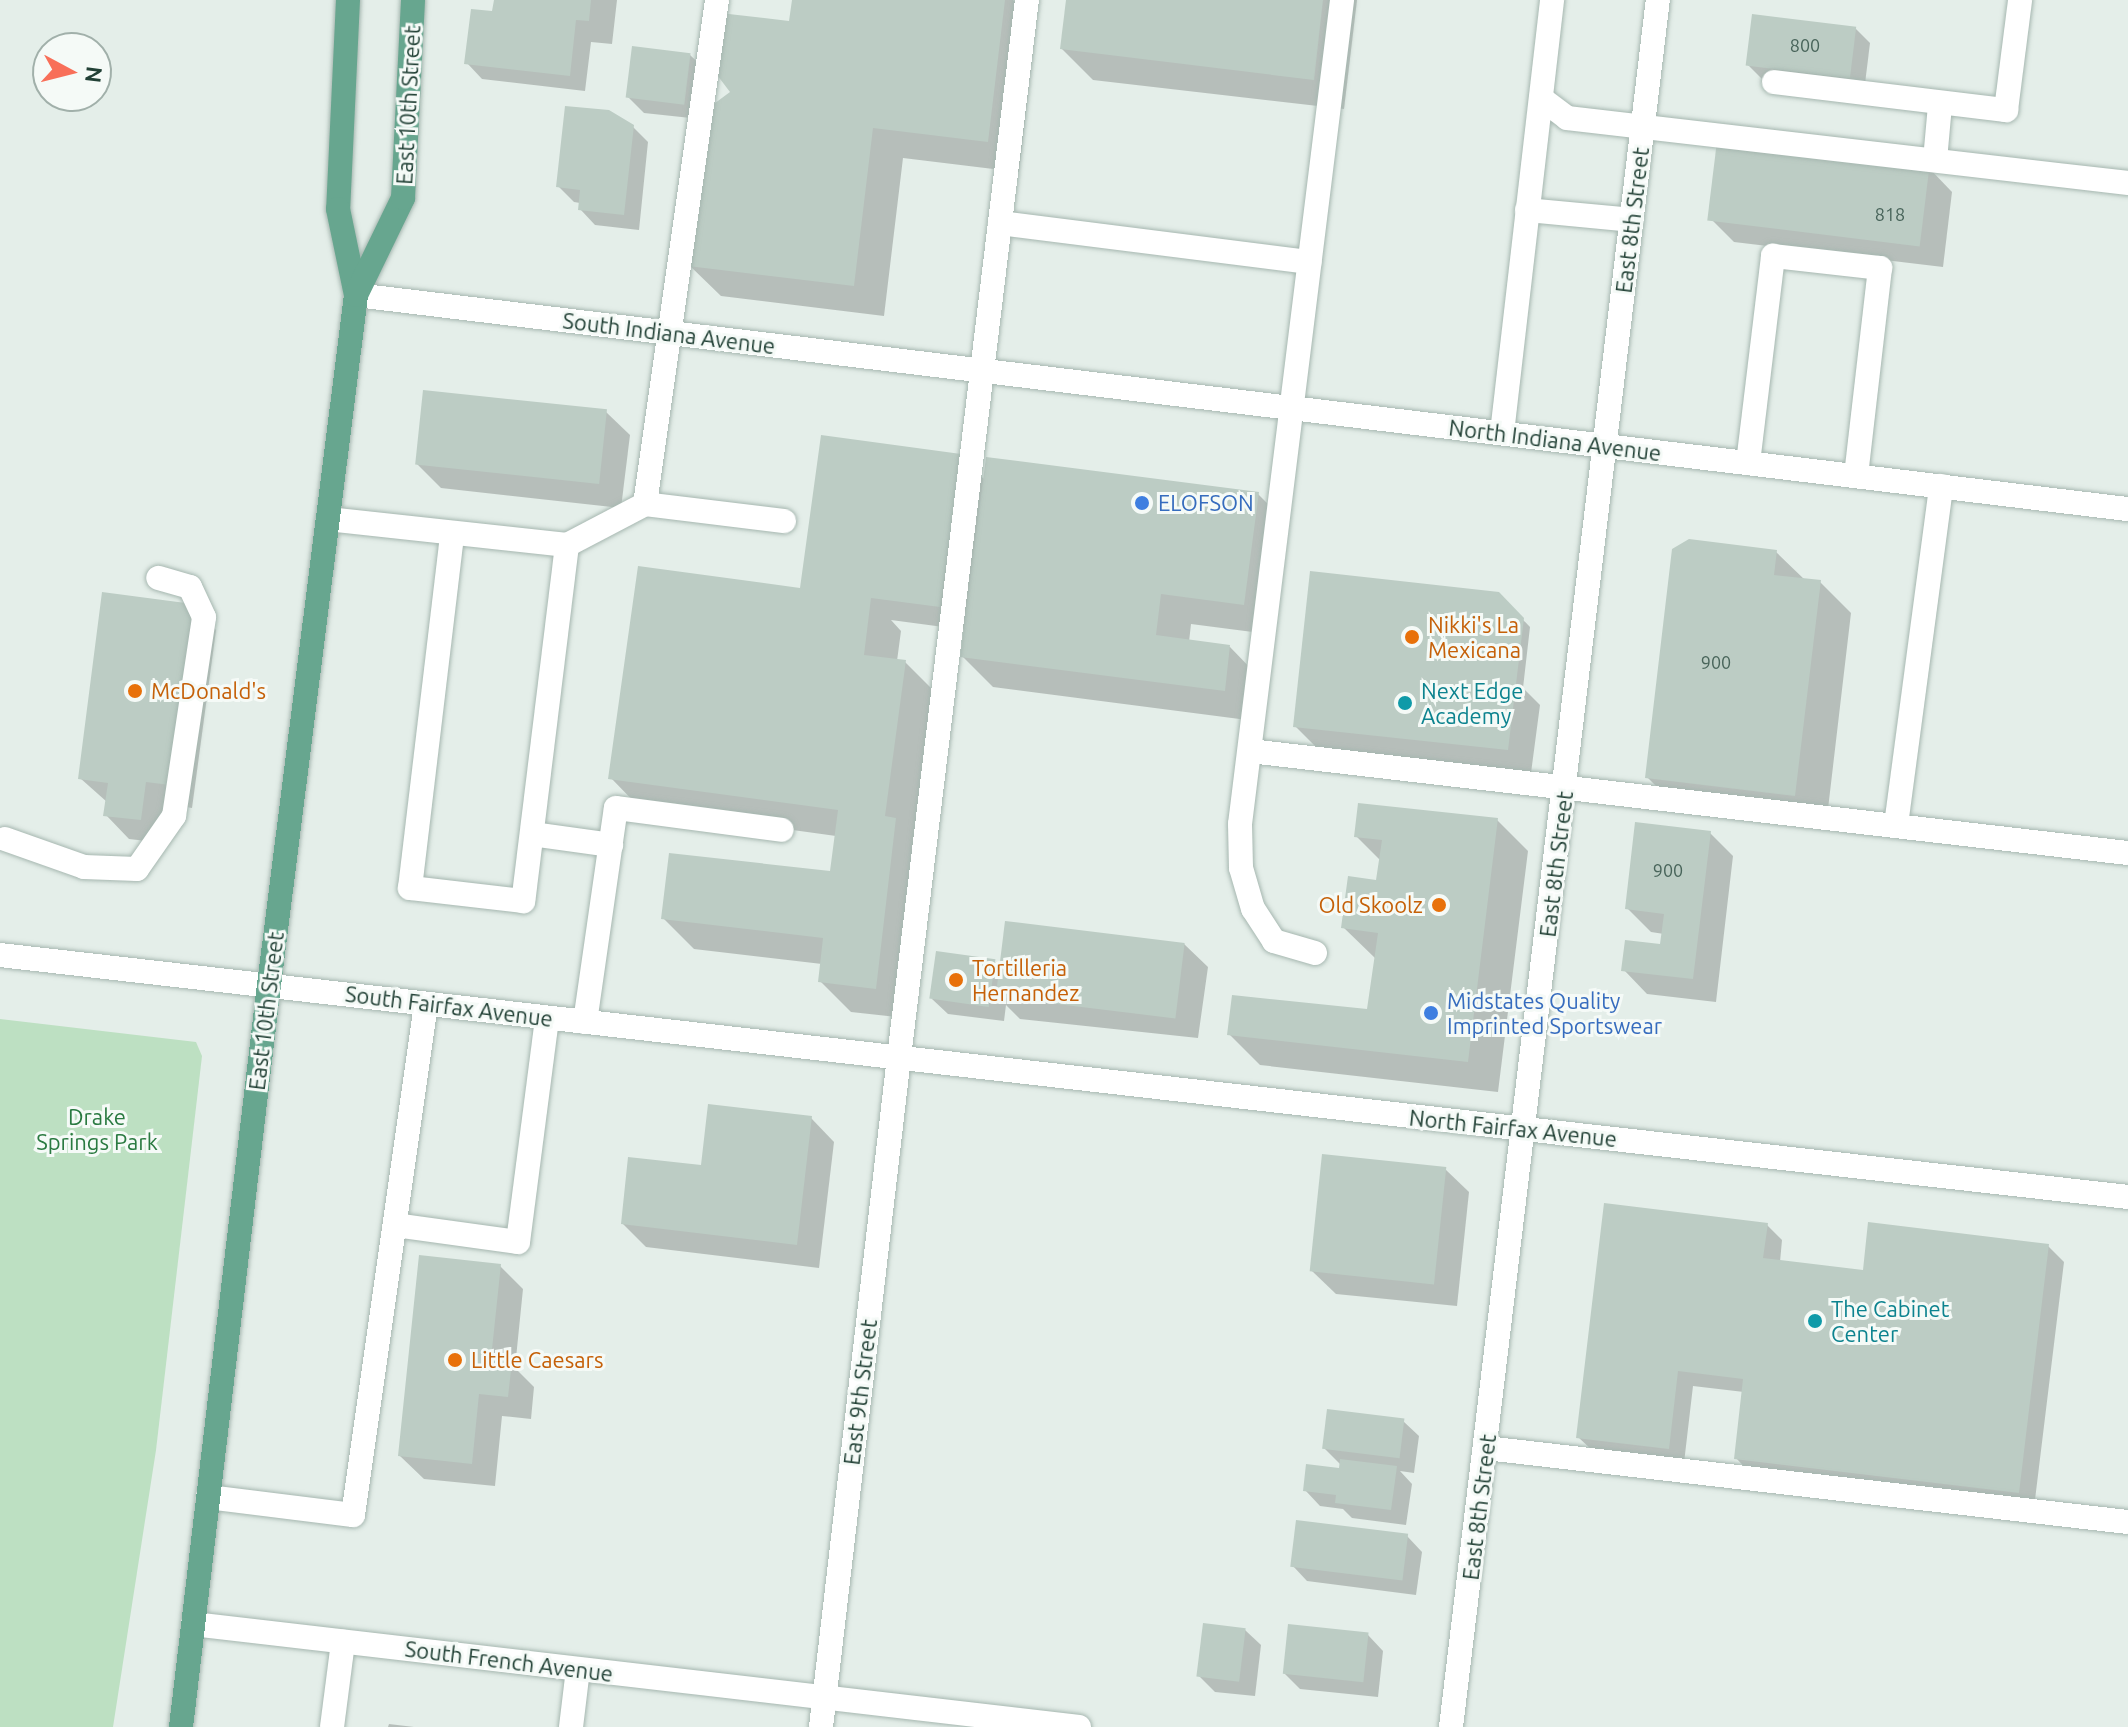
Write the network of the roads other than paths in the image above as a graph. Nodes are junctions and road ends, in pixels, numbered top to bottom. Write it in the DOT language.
graph roads {
  1 [pos="348,0"];
  2 [pos="413,0"];
  3 [pos="717,0"];
  4 [pos="1027,0"];
  5 [pos="1342,0"];
  6 [pos="1552,0"];
  7 [pos="1658,0"];
  8 [pos="2020,0"];
  9 [pos="1774,82"];
  10 [pos="1542,99"];
  11 [pos="1940,105"];
  12 [pos="1643,126"];
  13 [pos="1935,160"];
  14 [pos="2128,183"];
  15 [pos="1527,210"];
  16 [pos="1632,220"];
  17 [pos="1000,223"];
  18 [pos="1310,262"];
  19 [pos="356,295"];
  20 [pos="670,333"];
  21 [pos="982,371"];
  22 [pos="1292,408"];
  23 [pos="1502,433"];
  24 [pos="1605,446"];
  25 [pos="1748,463"];
  26 [pos="1856,476"];
  27 [pos="1941,486"];
  28 [pos="645,504"];
  29 [pos="2128,509"];
  30 [pos="328,519"];
  31 [pos="784,521"];
  32 [pos="452,534"];
  33 [pos="567,545"];
  34 [pos="158,578"];
  35 [pos="1250,751"];
  36 [pos="1565,785"];
  37 [pos="1896,825"];
  38 [pos="782,830"];
  39 [pos="532,834"];
  40 [pos="5,839"];
  41 [pos="611,845"];
  42 [pos="2128,853"];
  43 [pos="1315,953"];
  44 [pos="0,955"];
  45 [pos="269,985"];
  46 [pos="426,1004"];
  47 [pos="547,1018"];
  48 [pos="585,1022"];
  49 [pos="899,1057"];
  50 [pos="1525,1129"];
  51 [pos="2128,1197"];
  52 [pos="395,1225"];
  53 [pos="1486,1448"];
  54 [pos="208,1497"];
  55 [pos="2128,1522"];
  56 [pos="193,1624"];
  57 [pos="343,1642"];
  58 [pos="578,1669"];
  59 [pos="825,1695"];
  60 [pos="950,1720"];
  61 [pos="181,1727"];
  62 [pos="332,1727"];
  63 [pos="571,1727"];
  64 [pos="821,1727"];
  65 [pos="1079,1727"];
  66 [pos="1451,1727"];
  1 -- 19 [label="main road, East 10th Street"];
  2 -- 19 [label="main road, East 10th Street"];
  3 -- 20 [label="street"];
  4 -- 17 [label="street, East 9th Street"];
  5 -- 18 [label="street"];
  6 -- 10 [label="street"];
  7 -- 12 [label="street, East 8th Street"];
  8 -- 11 [label="street"];
  9 -- 11 [label="street"];
  10 -- 12 [label="street"];
  10 -- 15 [label="street"];
  11 -- 13 [label="street"];
  12 -- 13 [label="street"];
  12 -- 16 [label="street, East 8th Street"];
  13 -- 14 [label="street"];
  15 -- 16 [label="street"];
  15 -- 23 [label="street"];
  16 -- 24 [label="street, East 8th Street"];
  17 -- 18 [label="street"];
  17 -- 21 [label="street, East 9th Street"];
  18 -- 22 [label="street"];
  19 -- 20 [label="street, South Indiana Avenue"];
  19 -- 30 [label="main road, East 10th Street"];
  20 -- 21 [label="street, South Indiana Avenue"];
  20 -- 28 [label="street"];
  21 -- 22 [label="street, North Indiana Avenue"];
  21 -- 49 [label="street, East 9th Street"];
  22 -- 23 [label="street, North Indiana Avenue"];
  22 -- 35 [label="street"];
  23 -- 24 [label="street, North Indiana Avenue"];
  24 -- 25 [label="street, North Indiana Avenue"];
  24 -- 36 [label="street, East 8th Street"];
  25 -- 26 [label="street, North Indiana Avenue"];
  25 -- 26 [label="street"];
  26 -- 27 [label="street, North Indiana Avenue"];
  27 -- 29 [label="street, North Indiana Avenue"];
  27 -- 37 [label="street"];
  28 -- 31 [label="street"];
  28 -- 33 [label="street"];
  30 -- 32 [label="street"];
  30 -- 45 [label="main road, East 10th Street"];
  32 -- 33 [label="street"];
  32 -- 39 [label="street"];
  33 -- 39 [label="street"];
  34 -- 40 [label="street"];
  35 -- 36 [label="street"];
  35 -- 43 [label="street"];
  36 -- 37 [label="street"];
  36 -- 50 [label="street, East 8th Street"];
  37 -- 42 [label="street"];
  38 -- 41 [label="street"];
  39 -- 41 [label="street"];
  41 -- 48 [label="street"];
  44 -- 45 [label="street, South Fairfax Avenue"];
  45 -- 46 [label="street, South Fairfax Avenue"];
  45 -- 54 [label="main road, East 10th Street"];
  46 -- 47 [label="street, South Fairfax Avenue"];
  46 -- 52 [label="street"];
  47 -- 48 [label="street, South Fairfax Avenue"];
  47 -- 52 [label="street"];
  48 -- 49 [label="street, South Fairfax Avenue"];
  49 -- 50 [label="street, North Fairfax Avenue"];
  49 -- 59 [label="street, East 9th Street"];
  50 -- 51 [label="street, North Fairfax Avenue"];
  50 -- 53 [label="street, East 8th Street"];
  52 -- 54 [label="street"];
  53 -- 55 [label="street"];
  53 -- 66 [label="street, East 8th Street"];
  54 -- 56 [label="main road, East 10th Street"];
  56 -- 57 [label="street, South French Avenue"];
  56 -- 61 [label="main road, East 10th Street"];
  57 -- 58 [label="street, South French Avenue"];
  57 -- 62 [label="street"];
  58 -- 59 [label="street, South French Avenue"];
  58 -- 63 [label="street"];
  59 -- 60 [label="street, South French Avenue"];
  59 -- 64 [label="street, East 9th Street"];
  60 -- 65 [label="street, South French Avenue"];
}
